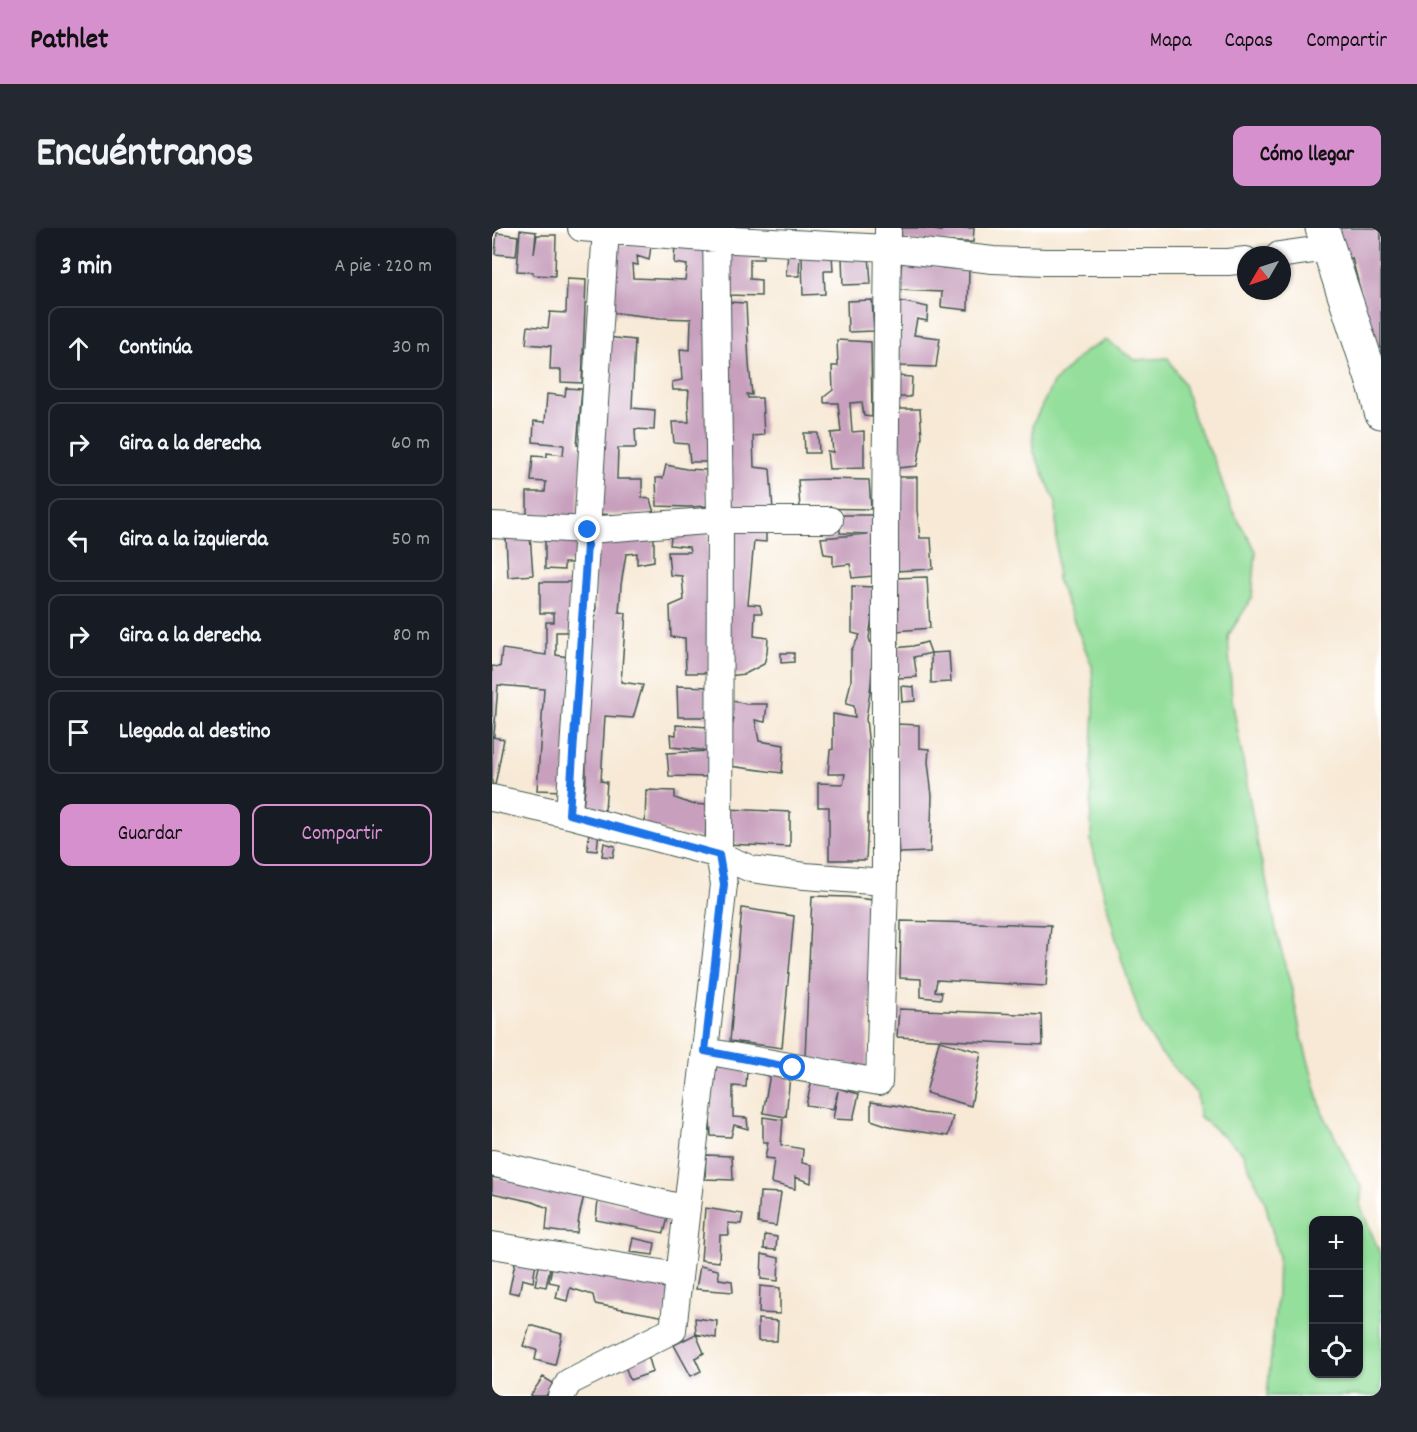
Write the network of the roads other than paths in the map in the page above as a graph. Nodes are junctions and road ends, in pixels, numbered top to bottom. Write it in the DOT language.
graph roads {
  1 [pos="598,229"];
  2 [pos="716,233"];
  3 [pos="887,238"];
  4 [pos="1325,238"];
  5 [pos="1291,251"];
  6 [pos="1237,261"];
  7 [pos="1381,412"];
  8 [pos="720,520"];
  9 [pos="830,520"];
  10 [pos="492,525"];
  11 [pos="588,530"];
  12 [pos="492,798"];
  13 [pos="569,814"];
  14 [pos="719,855"];
  15 [pos="885,882"];
  16 [pos="705,1051"];
  17 [pos="492,1163"];
  18 [pos="687,1209"];
  19 [pos="492,1245"];
  20 [pos="678,1276"];
  21 [pos="561,1396"];
  1 -- 2 [label="street"];
  1 -- 11 [label="street"];
  2 -- 3 [label="street"];
  2 -- 8 [label="street"];
  3 -- 6 [label="street"];
  3 -- 15 [label="street"];
  4 -- 5 [label="street"];
  4 -- 7 [label="main road"];
  8 -- 9 [label="street"];
  8 -- 11 [label="street"];
  8 -- 14 [label="street"];
  10 -- 11 [label="street"];
  11 -- 13 [label="street"];
  12 -- 13 [label="street"];
  13 -- 14 [label="street"];
  14 -- 15 [label="street"];
  14 -- 16 [label="street"];
  15 -- 16 [label="street"];
  16 -- 18 [label="street"];
  17 -- 18 [label="street"];
  18 -- 20 [label="street"];
  19 -- 20 [label="street"];
  20 -- 21 [label="street"];
}
